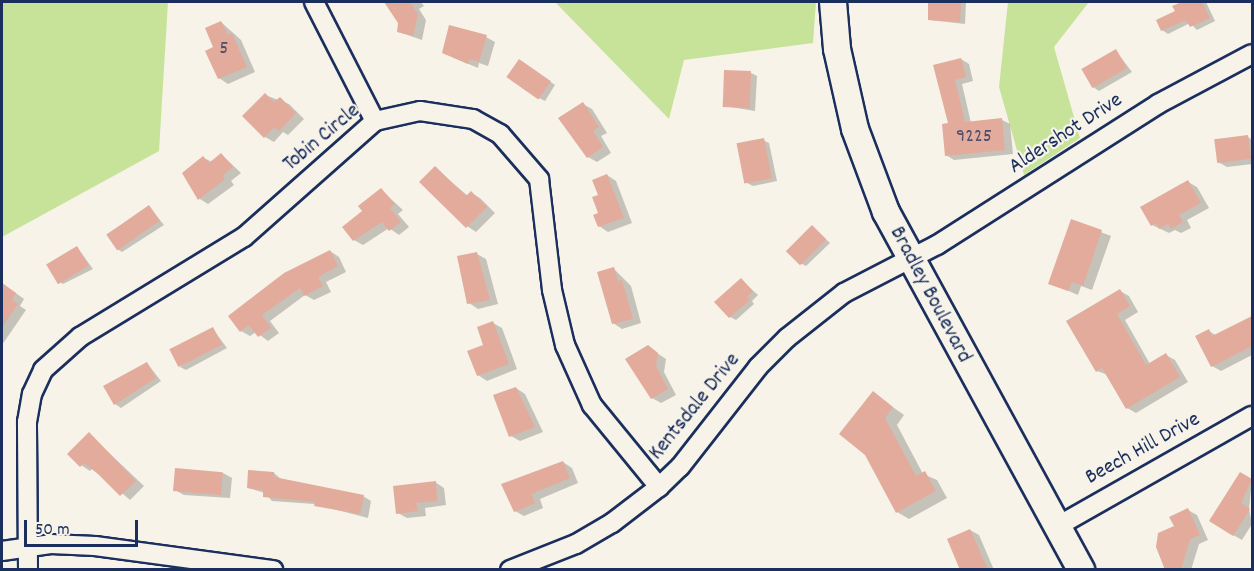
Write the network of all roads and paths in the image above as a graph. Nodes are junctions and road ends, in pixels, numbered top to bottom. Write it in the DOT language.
graph roads {
  1 [pos="314,2"];
  2 [pos="833,2"];
  3 [pos="1252,54"];
  4 [pos="375,121"];
  5 [pos="908,258"];
  6 [pos="1252,416"];
  7 [pos="659,487"];
  8 [pos="1058,526"];
  9 [pos="30,547"];
  10 [pos="2,551"];
  11 [pos="27,570"];
  12 [pos="273,570"];
  13 [pos="510,570"];
  14 [pos="1081,570"];
  1 -- 4 [label="street"];
  2 -- 5 [label="main road, Bradley Boulevard"];
  3 -- 5 [label="street, Aldershot Drive"];
  4 -- 7 [label="street, Tobin Circle"];
  4 -- 9 [label="street, Tobin Circle"];
  5 -- 7 [label="street, Kentsdale Drive"];
  5 -- 8 [label="main road, Bradley Boulevard"];
  6 -- 8 [label="street, Beech Hill Drive"];
  7 -- 13 [label="street, Kentsdale Drive"];
  8 -- 14 [label="main road, Bradley Boulevard"];
  9 -- 10 [label="street"];
  9 -- 11 [label="street, Tobin Circle"];
  9 -- 12 [label="street"];
}
